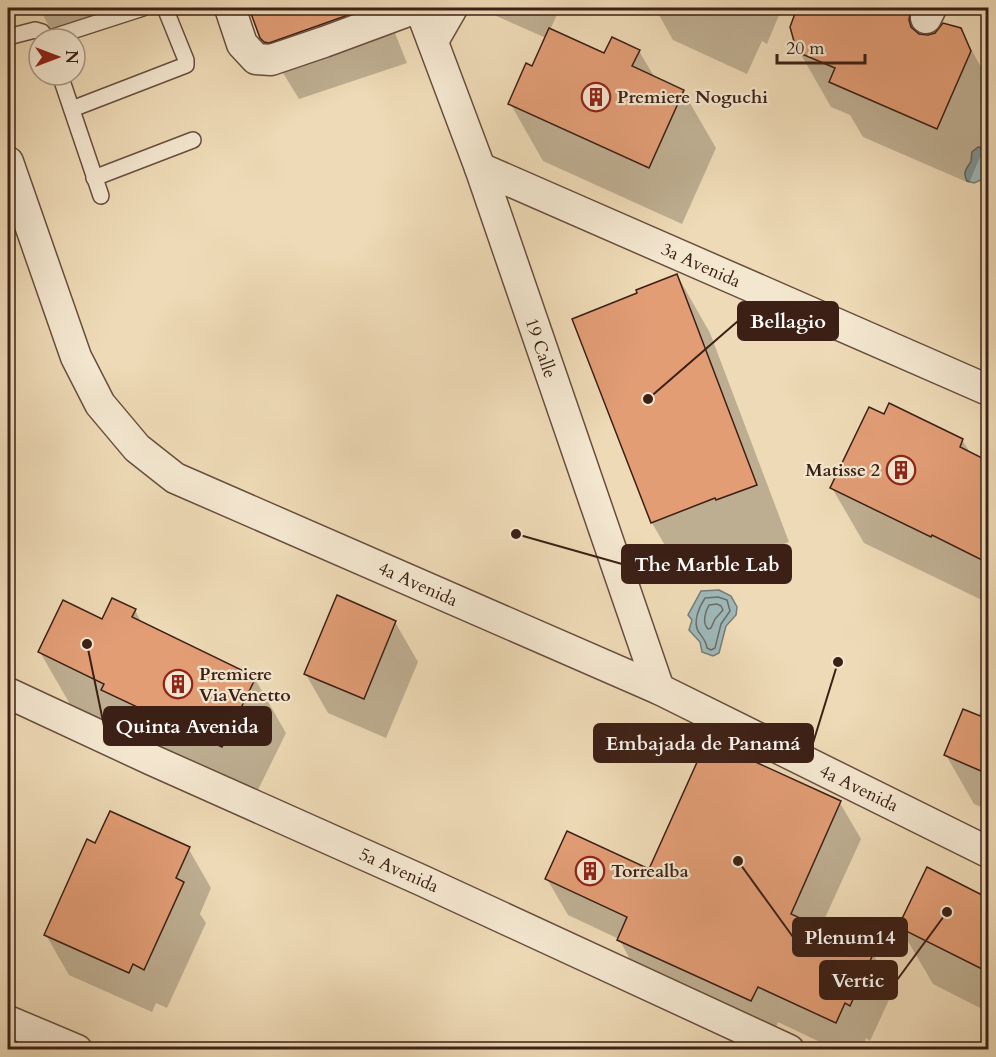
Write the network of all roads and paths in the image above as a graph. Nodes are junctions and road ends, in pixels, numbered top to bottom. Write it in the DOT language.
graph roads {
  1 [pos="143,8"];
  2 [pos="165,8"];
  3 [pos="230,8"];
  4 [pos="418,8"];
  5 [pos="452,8"];
  6 [pos="84,27"];
  7 [pos="27,32"];
  8 [pos="8,37"];
  9 [pos="433,40"];
  10 [pos="64,87"];
  11 [pos="72,109"];
  12 [pos="193,140"];
  13 [pos="8,162"];
  14 [pos="480,168"];
  15 [pos="94,178"];
  16 [pos="101,196"];
  17 [pos="988,390"];
  18 [pos="659,689"];
  19 [pos="8,693"];
  20 [pos="988,852"];
  21 [pos="8,1021"];
  22 [pos="77,1050"];
  23 [pos="789,1050"];
  1 -- 6 [label="lane"];
  2 -- 11 [label="lane"];
  3 -- 4 [label="street"];
  4 -- 9 [label="street, 19 Calle"];
  5 -- 9 [label="street"];
  7 -- 8 [label="lane"];
  9 -- 14 [label="street, 19 Calle"];
  10 -- 11 [label="lane"];
  11 -- 15 [label="lane"];
  12 -- 15 [label="lane"];
  13 -- 18 [label="street, 4a Avenida"];
  14 -- 17 [label="street, 3a Avenida"];
  14 -- 18 [label="street, 19 Calle"];
  15 -- 16 [label="lane"];
  18 -- 20 [label="street, 4a Avenida"];
  19 -- 23 [label="street, 5a Avenida"];
  21 -- 22 [label="street"];
}
